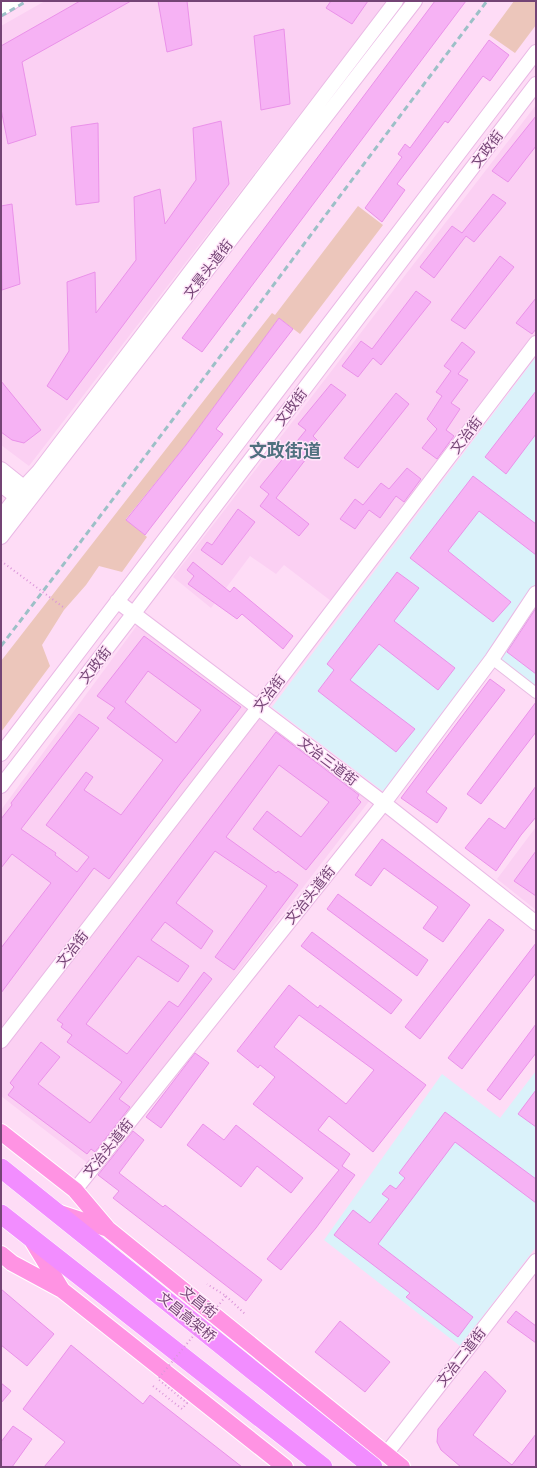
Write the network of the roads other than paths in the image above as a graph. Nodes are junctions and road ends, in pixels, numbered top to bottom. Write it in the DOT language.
graph roads {
  1 [pos="14,1"];
  2 [pos="396,1"];
  3 [pos="415,1"];
  4 [pos="1,9"];
  5 [pos="536,52"];
  6 [pos="536,84"];
  7 [pos="536,343"];
  8 [pos="1,469"];
  9 [pos="1,485"];
  10 [pos="25,496"];
  11 [pos="1,516"];
  12 [pos="1,537"];
  13 [pos="536,593"];
  14 [pos="118,601"];
  15 [pos="134,613"];
  16 [pos="492,659"];
  17 [pos="536,693"];
  18 [pos="258,708"];
  19 [pos="1,754"];
  20 [pos="1,786"];
  21 [pos="384,803"];
  22 [pos="536,922"];
  23 [pos="1,1041"];
  24 [pos="1,1132"];
  25 [pos="1,1168"];
  26 [pos="75,1190"];
  27 [pos="56,1212"];
  28 [pos="1,1214"];
  29 [pos="108,1229"];
  30 [pos="32,1239"];
  31 [pos="7,1259"];
  32 [pos="536,1261"];
  33 [pos="62,1290"];
  34 [pos="379,1460"];
  35 [pos="285,1467"];
  36 [pos="324,1467"];
  37 [pos="402,1467"];
  1 -- 4 [label="main road"];
  2 -- 10 [label="main road, 文景头道街"];
  3 -- 10 [label="main road, 文景头道街"];
  5 -- 14 [label="main road, 文政街"];
  6 -- 15 [label="main road, 文政街"];
  7 -- 18 [label="main road, 文治街"];
  8 -- 10 [label="main road"];
  9 -- 10 [label="main road"];
  10 -- 11 [label="main road, 文景头道街"];
  10 -- 12 [label="main road, 文景头道街"];
  13 -- 16 [label="main road, 文治头道街"];
  14 -- 15 [label="main road, 文治三道街"];
  14 -- 19 [label="main road, 文政街"];
  15 -- 18 [label="main road, 文治三道街"];
  15 -- 20 [label="main road, 文政街"];
  16 -- 17 [label="street"];
  16 -- 21 [label="main road, 文治头道街"];
  18 -- 21 [label="main road, 文治三道街"];
  18 -- 23 [label="main road, 文治街"];
  21 -- 22 [label="main road, 文治三道街"];
  21 -- 26 [label="main road, 文治头道街"];
  24 -- 26 [label="main road, 文昌街"];
  25 -- 27 [label="highway, 文昌高架桥"];
  26 -- 29 [label="main road, 文昌街"];
  27 -- 29 [label="main road"];
  27 -- 34 [label="highway, 文昌高架桥"];
  28 -- 30 [label="highway"];
  29 -- 34 [label="main road, 文昌街"];
  30 -- 33 [label="main road"];
  30 -- 36 [label="highway"];
  31 -- 33 [label="main road"];
  32 -- 34 [label="main road, 文治二道街"];
  33 -- 35 [label="main road"];
  34 -- 37 [label="main road, 文昌街"];
}
